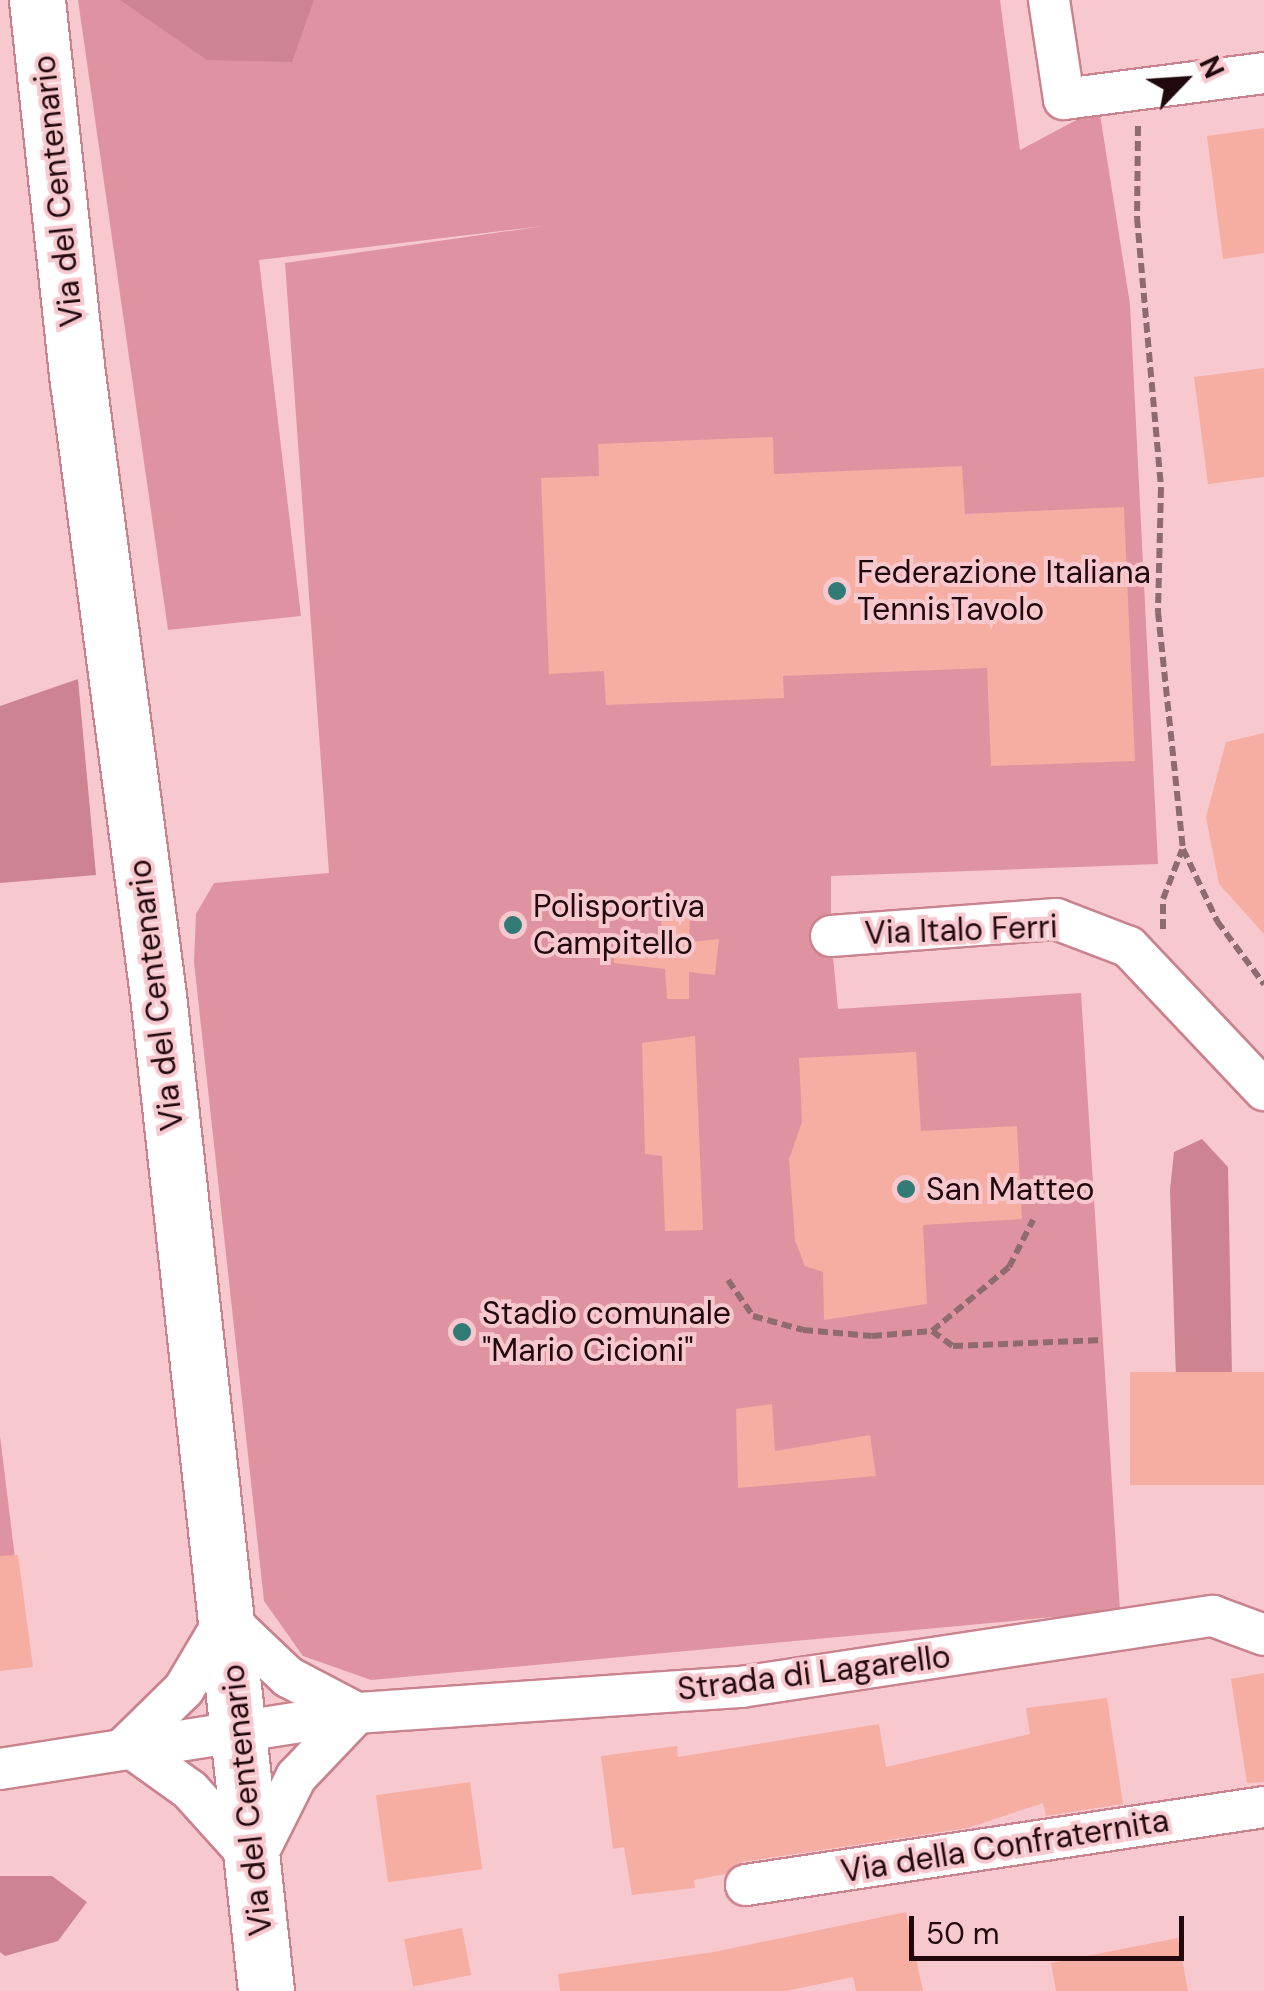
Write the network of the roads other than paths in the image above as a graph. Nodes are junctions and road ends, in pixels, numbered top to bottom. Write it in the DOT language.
graph roads {
  1 [pos="37,0"];
  2 [pos="1049,0"];
  3 [pos="1264,72"];
  4 [pos="831,936"];
  5 [pos="1264,1090"];
  6 [pos="226,1618"];
  7 [pos="1264,1635"];
  8 [pos="357,1713"];
  9 [pos="241,1728"];
  10 [pos="127,1746"];
  11 [pos="0,1769"];
  12 [pos="1264,1807"];
  13 [pos="254,1861"];
  14 [pos="746,1885"];
  15 [pos="266,1991"];
  1 -- 6 [label="street, Via del Centenario"];
  2 -- 3 [label="street"];
  4 -- 5 [label="street, Via Italo Ferri"];
  6 -- 8 [label="street"];
  6 -- 9 [label="street, Via del Centenario"];
  6 -- 10 [label="street"];
  7 -- 8 [label="street, Strada di Lagarello"];
  8 -- 9 [label="street, Strada di Lagarello"];
  8 -- 13 [label="street"];
  9 -- 10 [label="street, Strada di Lagarello"];
  9 -- 13 [label="street, Via del Centenario"];
  10 -- 11 [label="street, Strada di Lagarello"];
  10 -- 13 [label="street"];
  12 -- 14 [label="street, Via della Confraternita"];
  13 -- 15 [label="street, Via del Centenario"];
}
